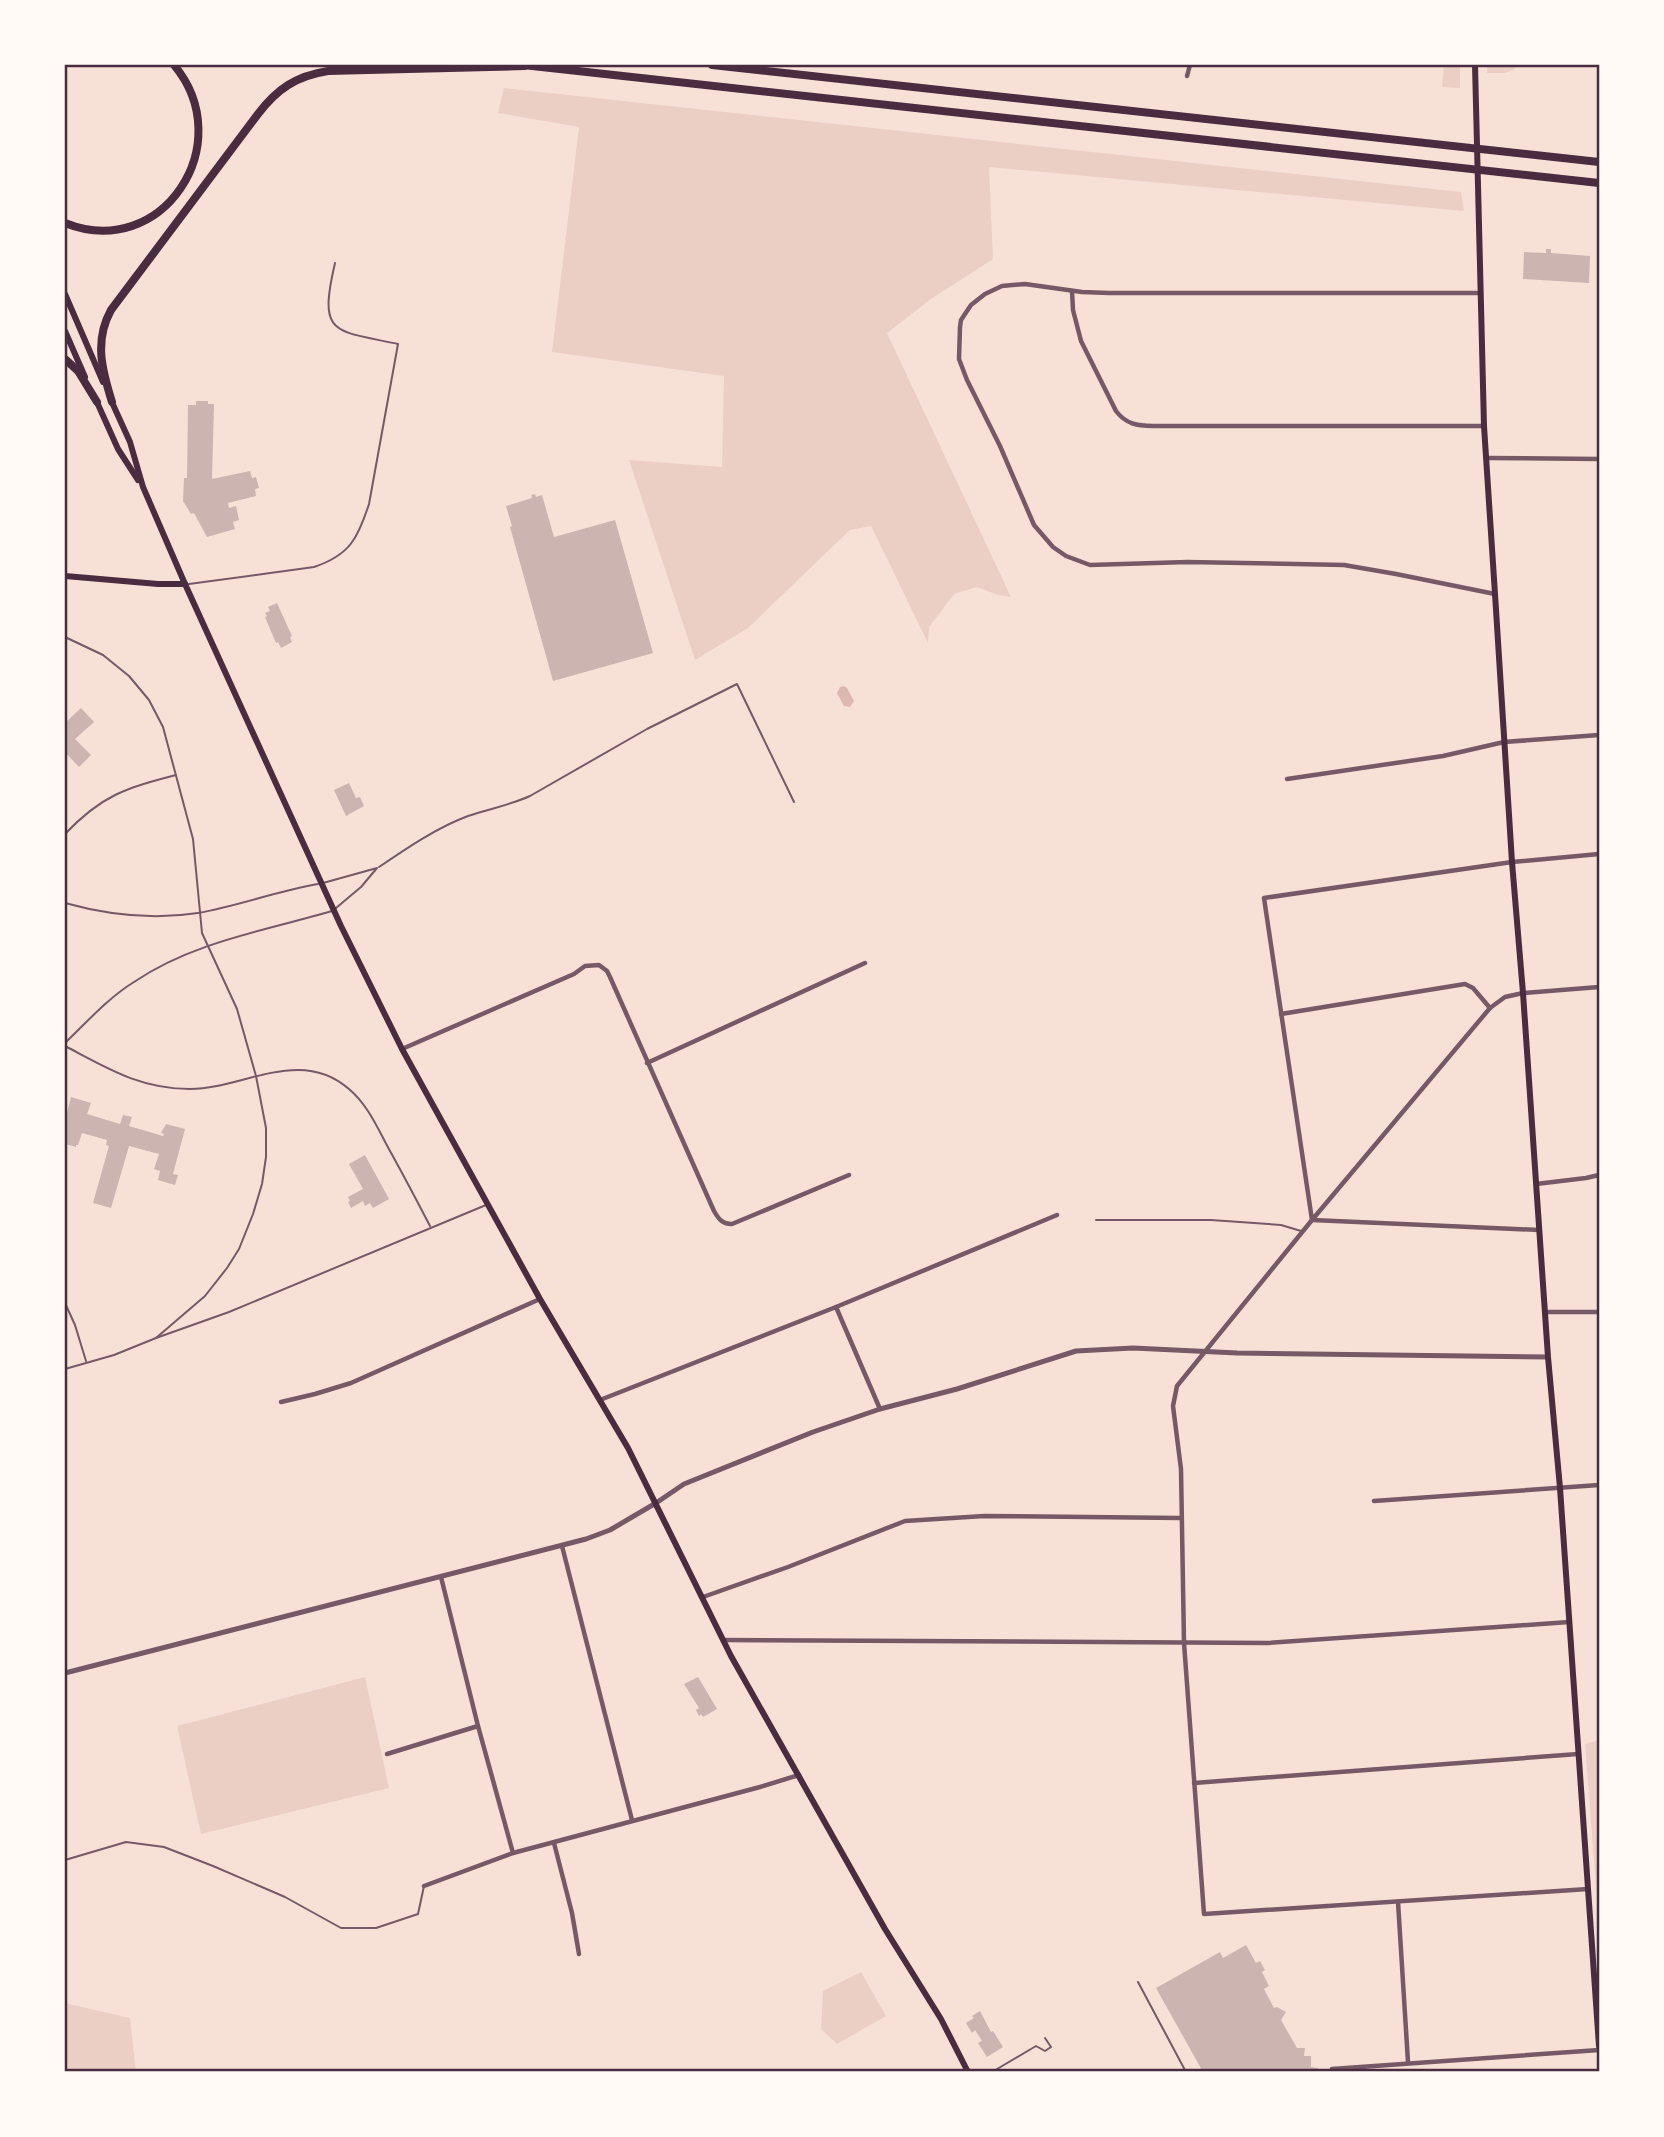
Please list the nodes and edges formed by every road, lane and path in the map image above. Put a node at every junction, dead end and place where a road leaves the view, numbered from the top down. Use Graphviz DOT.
graph roads {
  1 [pos="174,65"];
  2 [pos="523,65"];
  3 [pos="712,65"];
  4 [pos="1190,65"];
  5 [pos="1475,65"];
  6 [pos="535,66"];
  7 [pos="1187,76"];
  8 [pos="1599,162"];
  9 [pos="1599,183"];
  10 [pos="65,223"];
  11 [pos="335,263"];
  12 [pos="1072,291"];
  13 [pos="1480,293"];
  14 [pos="65,294"];
  15 [pos="65,331"];
  16 [pos="65,359"];
  17 [pos="97,402"];
  18 [pos="112,402"];
  19 [pos="1485,426"];
  20 [pos="1486,458"];
  21 [pos="1599,458"];
  22 [pos="143,487"];
  23 [pos="65,576"];
  24 [pos="185,584"];
  25 [pos="1495,594"];
  26 [pos="65,637"];
  27 [pos="1599,735"];
  28 [pos="1504,742"];
  29 [pos="177,775"];
  30 [pos="1287,779"];
  31 [pos="794,802"];
  32 [pos="65,834"];
  33 [pos="1599,854"];
  34 [pos="1512,862"];
  35 [pos="377,868"];
  36 [pos="321,884"];
  37 [pos="65,903"];
  38 [pos="333,910"];
  39 [pos="200,912"];
  40 [pos="207,945"];
  41 [pos="865,963"];
  42 [pos="1599,987"];
  43 [pos="1523,993"];
  44 [pos="1490,1008"];
  45 [pos="1281,1014"];
  46 [pos="65,1044"];
  47 [pos="402,1049"];
  48 [pos="648,1063"];
  49 [pos="256,1076"];
  50 [pos="849,1175"];
  51 [pos="1599,1175"];
  52 [pos="1536,1184"];
  53 [pos="487,1204"];
  54 [pos="1057,1214"];
  55 [pos="1096,1220"];
  56 [pos="1312,1220"];
  57 [pos="430,1226"];
  58 [pos="1540,1230"];
  59 [pos="1303,1232"];
  60 [pos="540,1299"];
  61 [pos="65,1303"];
  62 [pos="836,1307"];
  63 [pos="1546,1312"];
  64 [pos="1599,1312"];
  65 [pos="156,1338"];
  66 [pos="1207,1351"];
  67 [pos="1548,1357"];
  68 [pos="86,1363"];
  69 [pos="65,1369"];
  70 [pos="599,1401"];
  71 [pos="281,1402"];
  72 [pos="880,1409"];
  73 [pos="1599,1485"];
  74 [pos="1560,1488"];
  75 [pos="1374,1501"];
  76 [pos="656,1503"];
  77 [pos="1181,1518"];
  78 [pos="562,1546"];
  79 [pos="441,1577"];
  80 [pos="703,1597"];
  81 [pos="1569,1622"];
  82 [pos="723,1640"];
  83 [pos="1184,1643"];
  84 [pos="65,1672"];
  85 [pos="478,1727"];
  86 [pos="387,1754"];
  87 [pos="1578,1754"];
  88 [pos="799,1775"];
  89 [pos="1194,1783"];
  90 [pos="632,1820"];
  91 [pos="554,1843"];
  92 [pos="513,1853"];
  93 [pos="65,1860"];
  94 [pos="425,1886"];
  95 [pos="1588,1889"];
  96 [pos="1398,1902"];
  97 [pos="579,1954"];
  98 [pos="1138,1982"];
  99 [pos="1045,2038"];
  100 [pos="1599,2048"];
  101 [pos="1408,2062"];
  102 [pos="1332,2068"];
  103 [pos="968,2072"];
  104 [pos="992,2072"];
  105 [pos="1186,2072"];
  1 -- 10 [label="highway"];
  2 -- 6 [label="highway"];
  3 -- 8 [label="highway"];
  4 -- 7 [label="street"];
  5 -- 13 [label="main road"];
  6 -- 9 [label="highway"];
  6 -- 18 [label="highway"];
  11 -- 24 [label="lane"];
  12 -- 13 [label="street"];
  12 -- 19 [label="street"];
  12 -- 25 [label="street"];
  13 -- 19 [label="main road"];
  14 -- 18 [label="main road"];
  15 -- 17 [label="main road"];
  16 -- 17 [label="highway"];
  17 -- 22 [label="main road"];
  18 -- 22 [label="main road"];
  19 -- 20 [label="main road"];
  20 -- 21 [label="street"];
  20 -- 25 [label="main road"];
  22 -- 24 [label="main road"];
  23 -- 24 [label="main road"];
  24 -- 36 [label="main road"];
  25 -- 28 [label="main road"];
  26 -- 29 [label="lane"];
  27 -- 28 [label="street"];
  28 -- 30 [label="street"];
  28 -- 34 [label="main road"];
  29 -- 32 [label="lane"];
  29 -- 39 [label="lane"];
  31 -- 35 [label="lane"];
  33 -- 34 [label="street"];
  34 -- 43 [label="main road"];
  34 -- 45 [label="street"];
  35 -- 36 [label="lane"];
  35 -- 38 [label="lane"];
  36 -- 38 [label="main road"];
  36 -- 39 [label="lane"];
  37 -- 39 [label="lane"];
  38 -- 40 [label="lane"];
  38 -- 47 [label="main road"];
  39 -- 40 [label="lane"];
  40 -- 46 [label="lane"];
  40 -- 49 [label="lane"];
  41 -- 48 [label="street"];
  42 -- 43 [label="street"];
  43 -- 44 [label="street"];
  43 -- 52 [label="main road"];
  44 -- 45 [label="street"];
  44 -- 56 [label="street"];
  45 -- 56 [label="street"];
  46 -- 49 [label="lane"];
  47 -- 48 [label="street"];
  47 -- 53 [label="main road"];
  48 -- 50 [label="street"];
  49 -- 57 [label="lane"];
  49 -- 65 [label="lane"];
  51 -- 52 [label="street"];
  52 -- 58 [label="main road"];
  53 -- 57 [label="lane"];
  53 -- 60 [label="main road"];
  54 -- 62 [label="street"];
  55 -- 59 [label="lane"];
  56 -- 58 [label="street"];
  56 -- 59 [label="street"];
  57 -- 65 [label="lane"];
  58 -- 63 [label="main road"];
  59 -- 66 [label="street"];
  60 -- 70 [label="main road"];
  60 -- 71 [label="street"];
  61 -- 68 [label="lane"];
  62 -- 70 [label="street"];
  62 -- 72 [label="street"];
  63 -- 64 [label="street"];
  63 -- 67 [label="main road"];
  65 -- 68 [label="lane"];
  66 -- 67 [label="street"];
  66 -- 72 [label="street"];
  66 -- 77 [label="street"];
  67 -- 74 [label="main road"];
  68 -- 69 [label="lane"];
  70 -- 76 [label="main road"];
  72 -- 76 [label="street"];
  73 -- 74 [label="street"];
  74 -- 75 [label="street"];
  74 -- 81 [label="main road"];
  76 -- 78 [label="street"];
  76 -- 80 [label="main road"];
  77 -- 80 [label="street"];
  77 -- 83 [label="street"];
  78 -- 79 [label="street"];
  78 -- 90 [label="street"];
  79 -- 84 [label="street"];
  79 -- 85 [label="street"];
  80 -- 82 [label="main road"];
  81 -- 83 [label="street"];
  81 -- 87 [label="main road"];
  82 -- 83 [label="street"];
  82 -- 88 [label="main road"];
  83 -- 89 [label="street"];
  85 -- 86 [label="street"];
  85 -- 92 [label="street"];
  87 -- 89 [label="street"];
  87 -- 95 [label="main road"];
  88 -- 90 [label="street"];
  88 -- 103 [label="main road"];
  89 -- 96 [label="street"];
  90 -- 91 [label="street"];
  91 -- 92 [label="street"];
  91 -- 97 [label="street"];
  92 -- 94 [label="street"];
  93 -- 94 [label="lane"];
  95 -- 96 [label="street"];
  95 -- 100 [label="main road"];
  96 -- 101 [label="street"];
  98 -- 105 [label="lane"];
  99 -- 104 [label="lane"];
  100 -- 101 [label="street"];
  101 -- 102 [label="street"];
}
